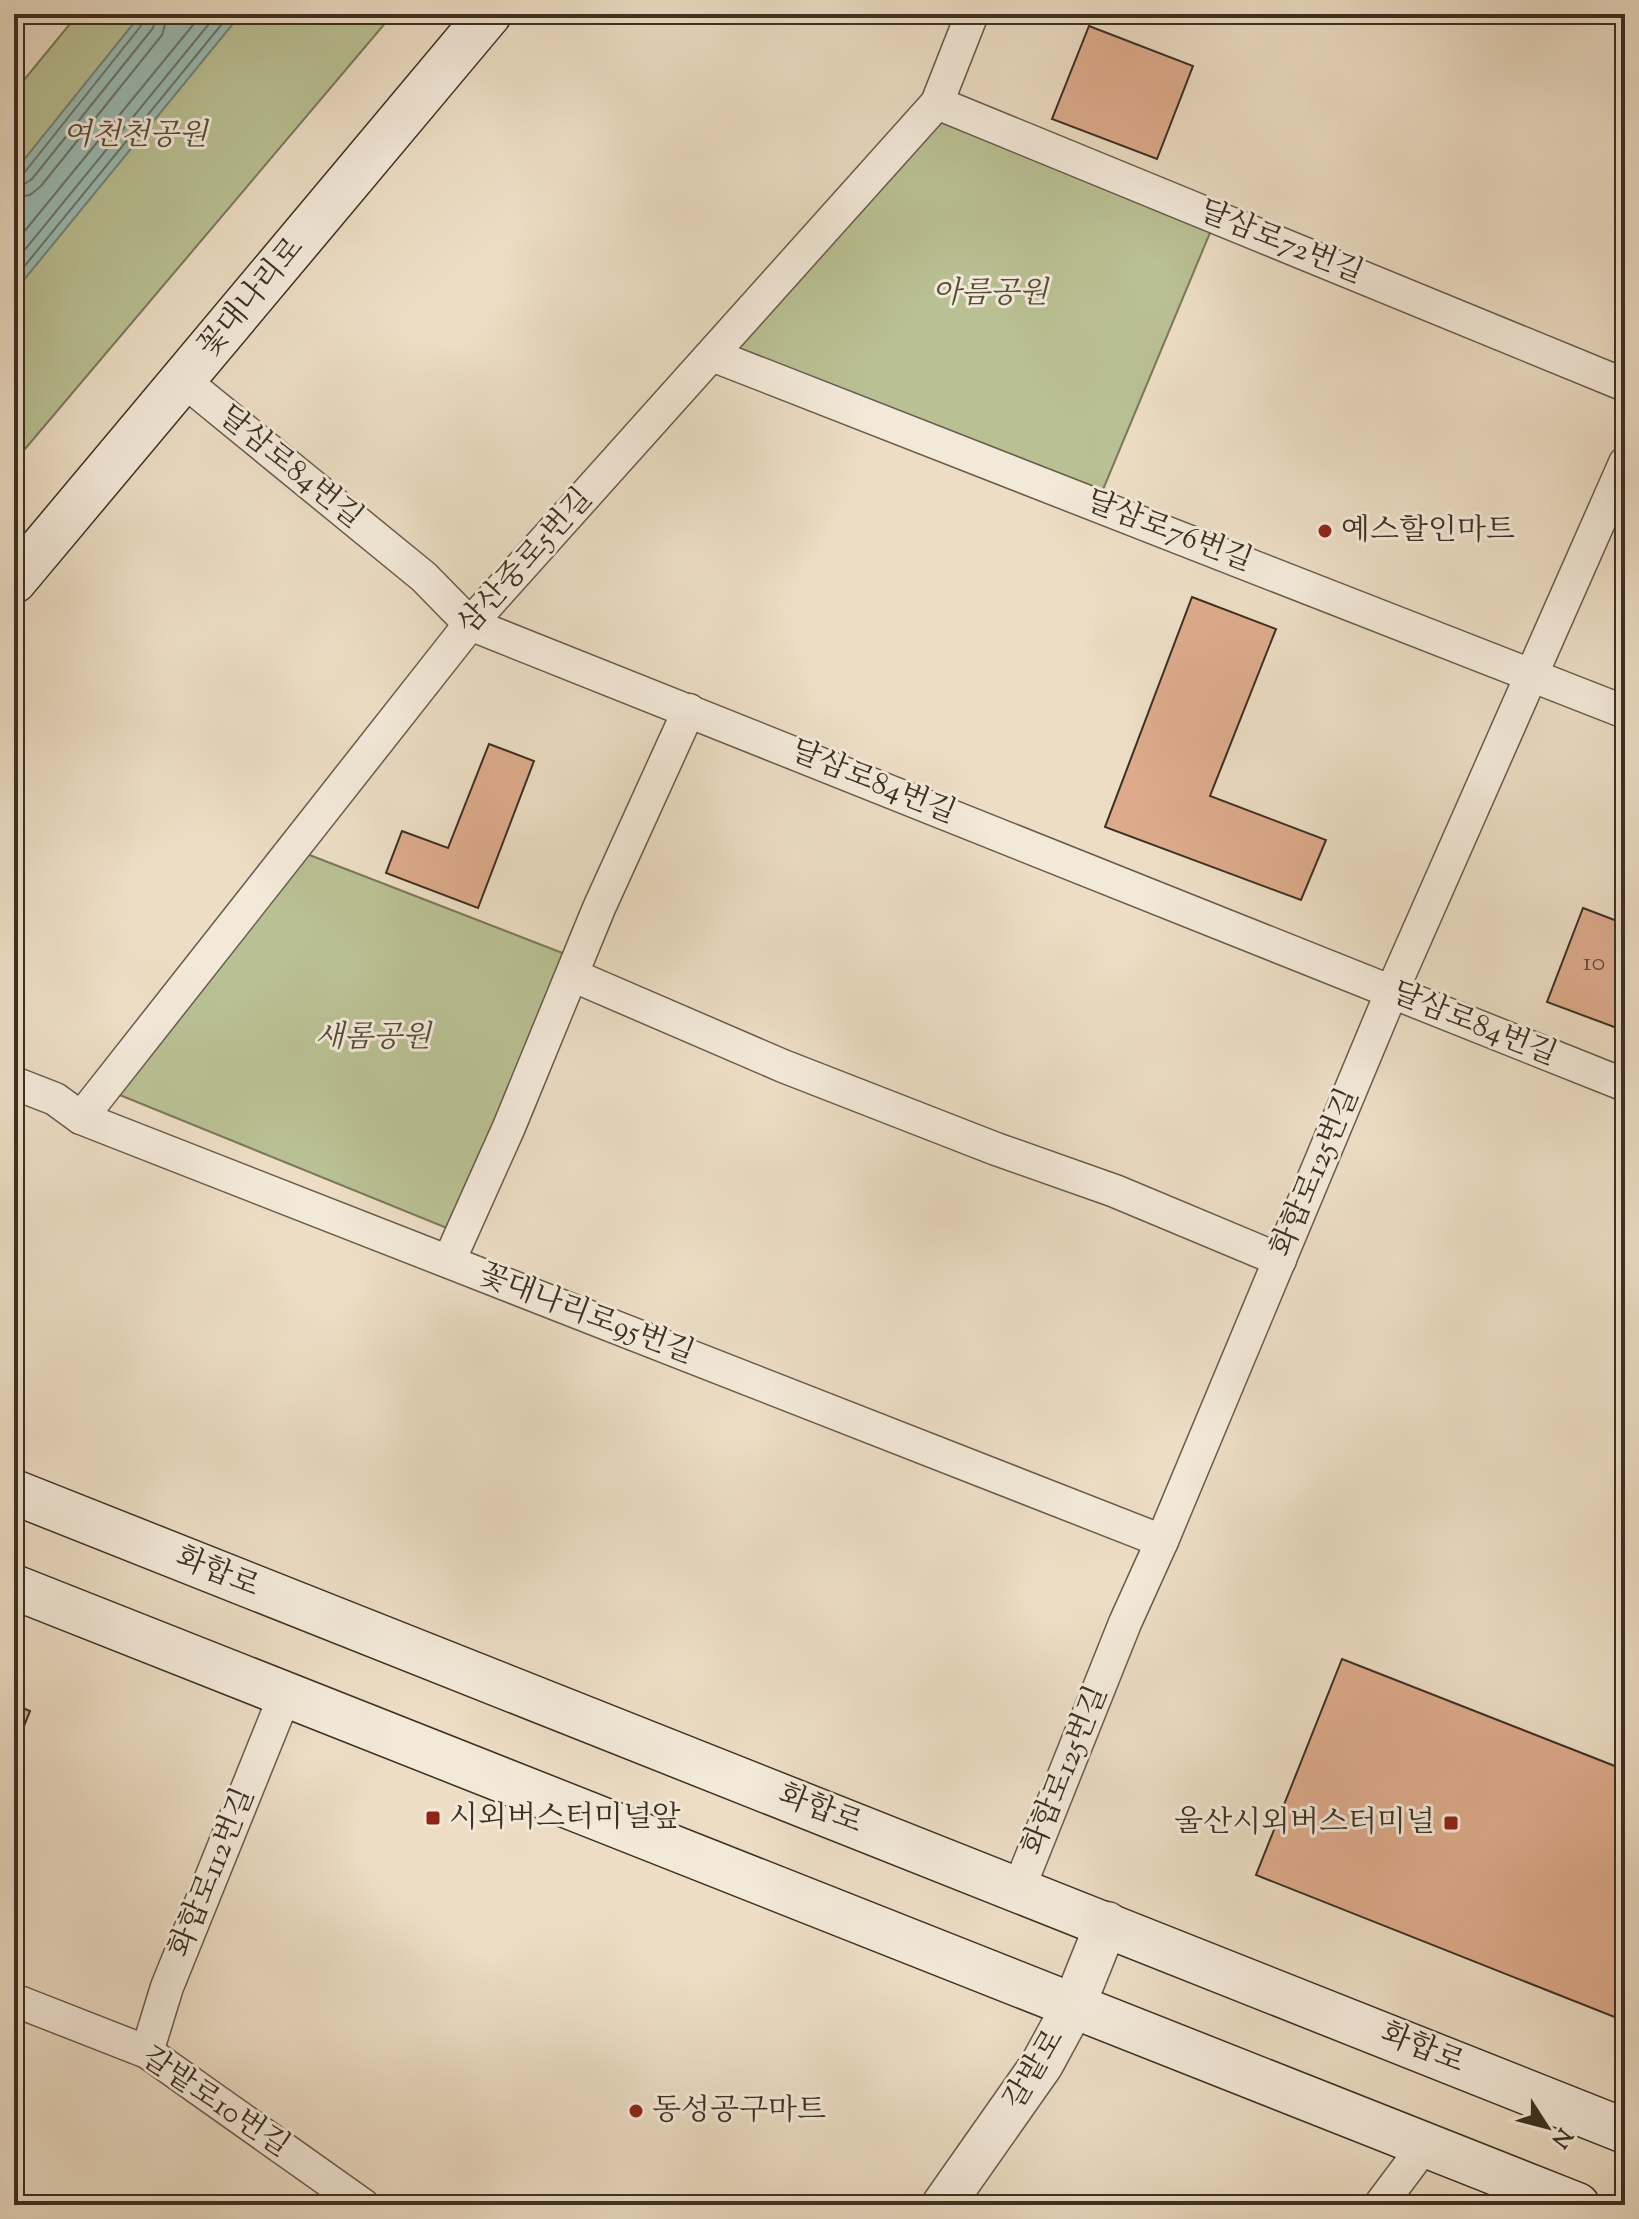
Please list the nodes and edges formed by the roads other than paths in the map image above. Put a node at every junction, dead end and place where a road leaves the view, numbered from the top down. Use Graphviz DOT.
graph roads {
  1 [pos="489,14"];
  2 [pos="972,14"];
  3 [pos="937,103"];
  4 [pos="712,355"];
  5 [pos="183,380"];
  6 [pos="1625,385"];
  7 [pos="1625,463"];
  8 [pos="14,581"];
  9 [pos="470,624"];
  10 [pos="1532,675"];
  11 [pos="689,710"];
  12 [pos="1625,712"];
  13 [pos="572,975"];
  14 [pos="1392,991"];
  15 [pos="14,1083"];
  16 [pos="1625,1085"];
  17 [pos="81,1118"];
  18 [pos="1280,1260"];
  19 [pos="449,1261"];
  20 [pos="14,1492"];
  21 [pos="1162,1541"];
  22 [pos="14,1587"];
  23 [pos="285,1695"];
  24 [pos="1019,1888"];
  25 [pos="1107,1923"];
  26 [pos="14,2000"];
  27 [pos="1074,2005"];
  28 [pos="147,2052"];
  29 [pos="1625,2131"];
  30 [pos="1425,2145"];
  31 [pos="363,2205"];
  32 [pos="943,2205"];
  33 [pos="1380,2205"];
  34 [pos="1577,2205"];
  1 -- 5 [label="main road, 꽃대나리로"];
  2 -- 3 [label="street, 삼산중로5번길"];
  3 -- 4 [label="street, 삼산중로5번길"];
  3 -- 6 [label="street, 달삼로72번길"];
  4 -- 9 [label="street, 삼산중로5번길"];
  4 -- 10 [label="street, 달삼로76번길"];
  5 -- 8 [label="main road, 꽃대나리로"];
  5 -- 9 [label="street, 달삼로84번길"];
  7 -- 10 [label="street, 화합로125번길"];
  9 -- 11 [label="street, 달삼로84번길"];
  9 -- 17 [label="street, 삼산중로5번길"];
  10 -- 12 [label="street, 달삼로76번길"];
  10 -- 14 [label="street, 화합로125번길"];
  11 -- 13 [label="street"];
  11 -- 14 [label="street, 달삼로84번길"];
  13 -- 18 [label="street"];
  13 -- 19 [label="street"];
  14 -- 16 [label="street, 달삼로84번길"];
  14 -- 18 [label="street, 화합로125번길"];
  15 -- 17 [label="street, 꽃대나리로95번길"];
  17 -- 19 [label="street, 꽃대나리로95번길"];
  18 -- 21 [label="street, 화합로125번길"];
  19 -- 21 [label="street, 꽃대나리로95번길"];
  20 -- 24 [label="main road, 화합로"];
  21 -- 24 [label="street, 화합로125번길"];
  22 -- 23 [label="main road"];
  23 -- 27 [label="main road"];
  23 -- 28 [label="street, 화합로112번길"];
  24 -- 25 [label="main road, 화합로"];
  25 -- 27 [label="street, 갈밭로"];
  25 -- 29 [label="main road, 화합로"];
  26 -- 28 [label="street, 갈밭로10번길"];
  27 -- 30 [label="main road"];
  27 -- 32 [label="street, 갈밭로"];
  28 -- 31 [label="street, 갈밭로10번길"];
  30 -- 33 [label="street"];
  30 -- 34 [label="main road"];
}
